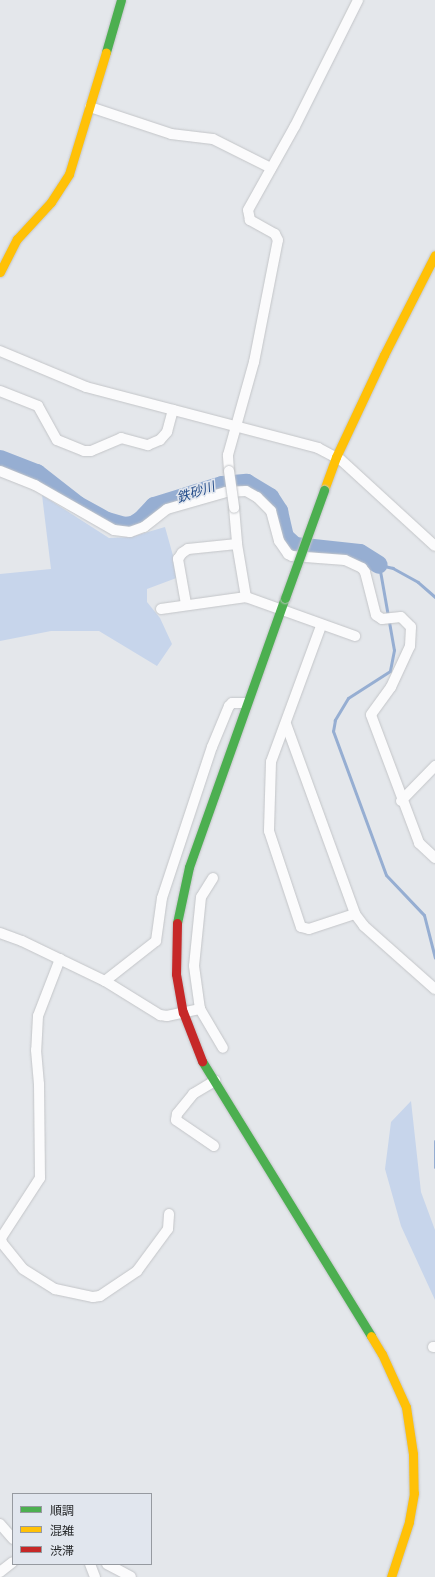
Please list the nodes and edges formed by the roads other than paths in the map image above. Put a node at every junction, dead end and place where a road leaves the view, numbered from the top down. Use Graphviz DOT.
graph roads {
  1 [pos="120,0"];
  2 [pos="358,0"];
  3 [pos="90,107"];
  4 [pos="271,168"];
  5 [pos="435,255"];
  6 [pos="0,272"];
  7 [pos="0,351"];
  8 [pos="0,392"];
  9 [pos="173,410"];
  10 [pos="234,427"];
  11 [pos="336,457"];
  12 [pos="0,471"];
  13 [pos="237,544"];
  14 [pos="435,546"];
  15 [pos="246,597"];
  16 [pos="186,604"];
  17 [pos="161,608"];
  18 [pos="280,611"];
  19 [pos="321,626"];
  20 [pos="355,636"];
  21 [pos="246,703"];
  22 [pos="286,724"];
  23 [pos="435,766"];
  24 [pos="401,801"];
  25 [pos="433,854"];
  26 [pos="213,878"];
  27 [pos="355,914"];
  28 [pos="0,934"];
  29 [pos="60,959"];
  30 [pos="105,981"];
  31 [pos="435,988"];
  32 [pos="200,1009"];
  33 [pos="183,1012"];
  34 [pos="223,1048"];
  35 [pos="215,1081"];
  36 [pos="214,1146"];
  37 [pos="169,1214"];
  38 [pos="0,1524"];
  39 [pos="12,1538"];
  40 [pos="12,1563"];
  41 [pos="90,1565"];
  42 [pos="109,1565"];
  43 [pos="0,1572"];
  44 [pos="95,1577"];
  45 [pos="131,1577"];
  46 [pos="391,1577"];
  1 -- 3 [label="street"];
  2 -- 4 [label="street"];
  3 -- 4 [label="street"];
  3 -- 6 [label="street"];
  4 -- 10 [label="street"];
  5 -- 11 [label="street"];
  7 -- 9 [label="street"];
  8 -- 9 [label="street"];
  9 -- 10 [label="street"];
  10 -- 11 [label="street"];
  10 -- 13 [label="street, bridge"];
  11 -- 14 [label="street"];
  11 -- 18 [label="street, bridge"];
  12 -- 24 [label="street"];
  13 -- 15 [label="street"];
  13 -- 16 [label="street"];
  15 -- 16 [label="street"];
  15 -- 18 [label="street"];
  16 -- 17 [label="street"];
  18 -- 19 [label="street"];
  18 -- 21 [label="street"];
  19 -- 20 [label="street"];
  19 -- 22 [label="street"];
  21 -- 30 [label="street"];
  21 -- 33 [label="street"];
  22 -- 27 [label="street"];
  22 -- 27 [label="street"];
  23 -- 24 [label="street"];
  24 -- 25 [label="street"];
  26 -- 32 [label="street"];
  27 -- 31 [label="street"];
  28 -- 29 [label="street"];
  29 -- 30 [label="street"];
  29 -- 37 [label="street"];
  30 -- 33 [label="street"];
  32 -- 33 [label="street"];
  32 -- 34 [label="street"];
  33 -- 35 [label="street"];
  35 -- 36 [label="street"];
  35 -- 46 [label="street"];
  38 -- 39 [label="street"];
  40 -- 43 [label="street"];
  41 -- 44 [label="street"];
  42 -- 45 [label="street"];
}
